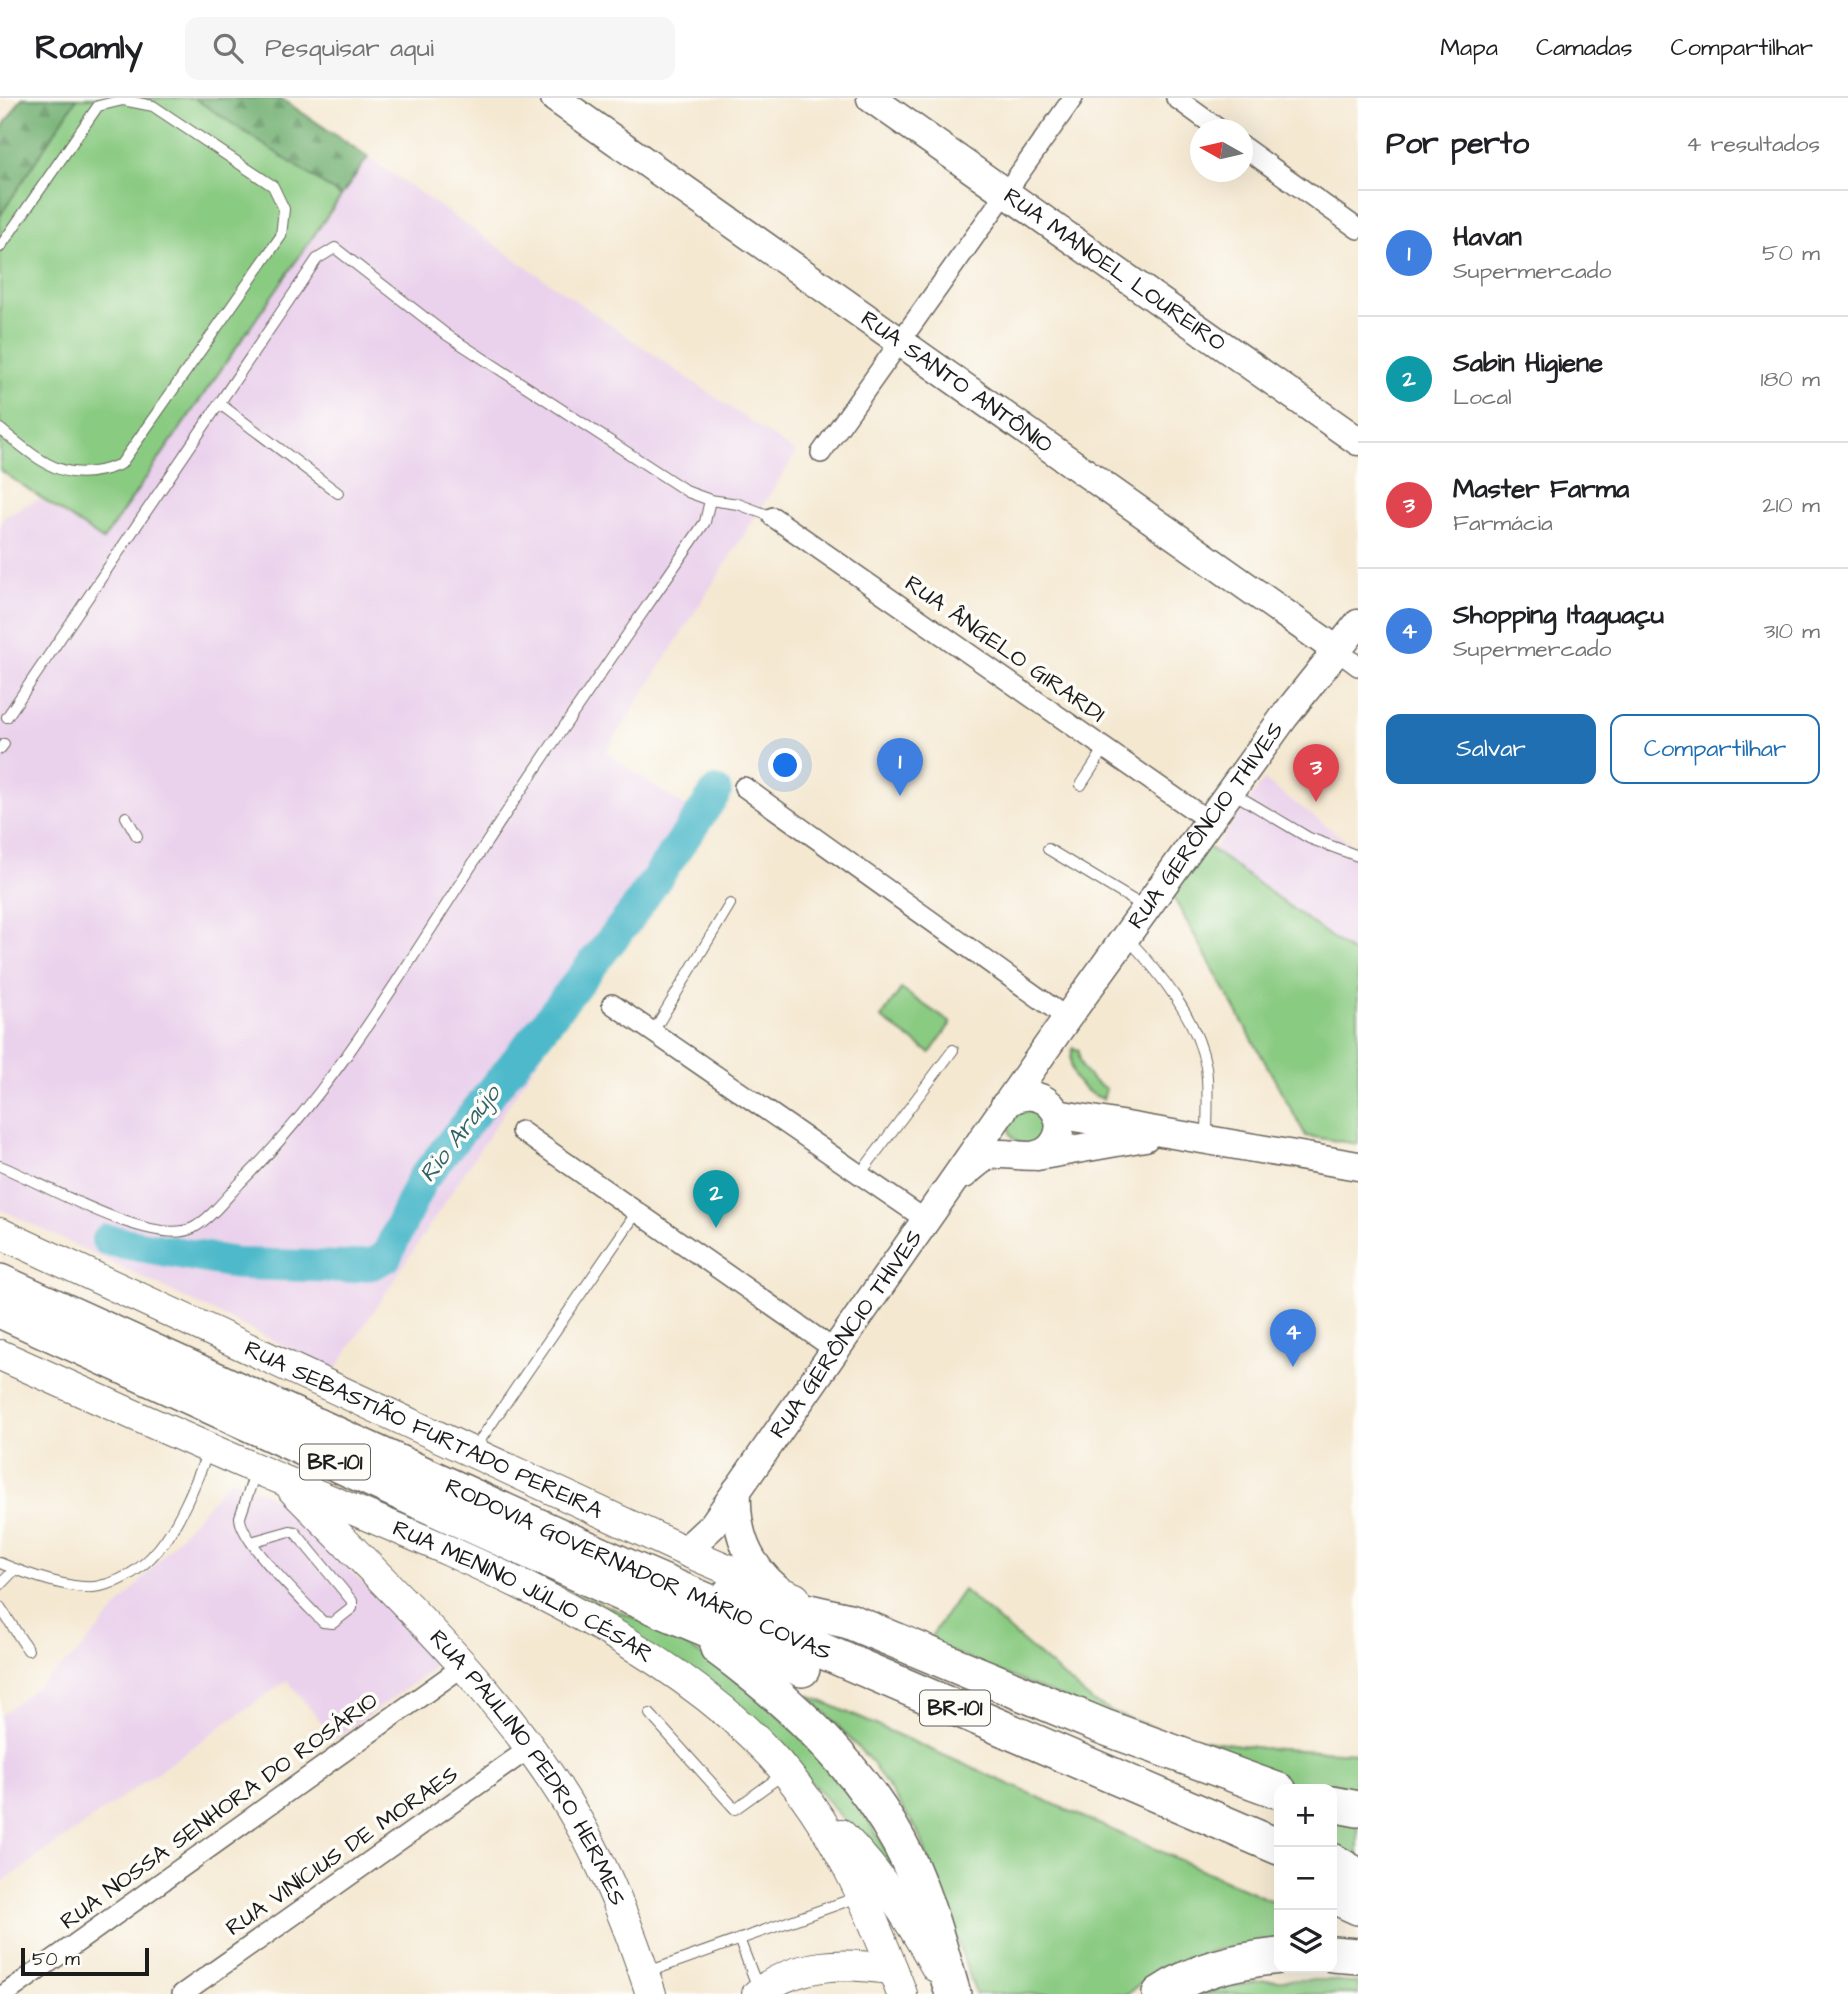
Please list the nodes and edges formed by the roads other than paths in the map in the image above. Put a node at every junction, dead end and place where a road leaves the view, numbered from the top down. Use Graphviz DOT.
graph roads {
  1 [pos="555,98"];
  2 [pos="871,98"];
  3 [pos="1073,98"];
  4 [pos="1176,98"];
  5 [pos="1205,119"];
  6 [pos="1253,154"];
  7 [pos="1006,193"];
  8 [pos="1358,229"];
  9 [pos="0,247"];
  10 [pos="900,342"];
  11 [pos="220,404"];
  12 [pos="0,429"];
  13 [pos="1358,441"];
  14 [pos="821,453"];
  15 [pos="338,493"];
  16 [pos="710,500"];
  17 [pos="773,517"];
  18 [pos="1358,624"];
  19 [pos="1335,649"];
  20 [pos="1358,666"];
  21 [pos="7,717"];
  22 [pos="1105,748"];
  23 [pos="1081,785"];
  24 [pos="744,787"];
  25 [pos="1230,791"];
  26 [pos="126,817"];
  27 [pos="1209,821"];
  28 [pos="138,836"];
  29 [pos="1048,849"];
  30 [pos="1358,856"];
  31 [pos="730,904"];
  32 [pos="1147,908"];
  33 [pos="1126,936"];
  34 [pos="612,1004"];
  35 [pos="1063,1024"];
  36 [pos="653,1032"];
  37 [pos="953,1050"];
  38 [pos="1050,1107"];
  39 [pos="1002,1110"];
  40 [pos="520,1130"];
  41 [pos="1162,1134"];
  42 [pos="1207,1142"];
  43 [pos="1028,1156"];
  44 [pos="0,1166"];
  45 [pos="1358,1166"];
  46 [pos="860,1174"];
  47 [pos="956,1179"];
  48 [pos="637,1212"];
  49 [pos="926,1220"];
  50 [pos="0,1233"];
  51 [pos="0,1282"];
  52 [pos="0,1310"];
  53 [pos="835,1350"];
  54 [pos="0,1355"];
  55 [pos="209,1449"];
  56 [pos="472,1452"];
  57 [pos="270,1475"];
  58 [pos="737,1490"];
  59 [pos="379,1521"];
  60 [pos="713,1525"];
  61 [pos="251,1542"];
  62 [pos="685,1551"];
  63 [pos="0,1563"];
  64 [pos="367,1566"];
  65 [pos="15,1569"];
  66 [pos="632,1569"];
  67 [pos="734,1572"];
  68 [pos="0,1586"];
  69 [pos="781,1592"];
  70 [pos="0,1606"];
  71 [pos="670,1613"];
  72 [pos="849,1622"];
  73 [pos="28,1650"];
  74 [pos="462,1667"];
  75 [pos="650,1714"];
  76 [pos="1104,1727"];
  77 [pos="530,1748"];
  78 [pos="785,1772"];
  79 [pos="1274,1789"];
  80 [pos="807,1799"];
  81 [pos="1337,1805"];
  82 [pos="1358,1809"];
  83 [pos="1274,1827"];
  84 [pos="1274,1845"];
  85 [pos="1337,1864"];
  86 [pos="1274,1869"];
  87 [pos="1337,1871"];
  88 [pos="1358,1878"];
  89 [pos="861,1896"];
  90 [pos="1337,1897"];
  91 [pos="1358,1907"];
  92 [pos="739,1940"];
  93 [pos="1337,1954"];
  94 [pos="1358,1956"];
  95 [pos="1274,1957"];
  96 [pos="897,1982"];
  97 [pos="648,1984"];
  98 [pos="758,1993"];
  99 [pos="5,1994"];
  100 [pos="182,1994"];
  101 [pos="952,1994"];
  102 [pos="1160,1994"];
  1 -- 10 [label="main road, RUA SANTO ANTÔNIO"];
  2 -- 7 [label="main road, RUA MANOEL LOUREIRO"];
  3 -- 7 [label="street"];
  4 -- 5 [label="street"];
  6 -- 8 [label="street"];
  7 -- 10 [label="street"];
  7 -- 13 [label="main road, RUA MANOEL LOUREIRO"];
  9 -- 12 [label="lane"];
  10 -- 14 [label="street"];
  10 -- 19 [label="main road, RUA SANTO ANTÔNIO"];
  11 -- 15 [label="lane"];
  11 -- 16 [label="lane"];
  11 -- 21 [label="lane"];
  16 -- 17 [label="lane"];
  16 -- 44 [label="lane"];
  17 -- 22 [label="street, RUA ÂNGELO GIRARDI"];
  18 -- 19 [label="main road, RUA GERÔNCIO THIVES"];
  19 -- 20 [label="street, RUA SANTO ANTÔNIO"];
  19 -- 25 [label="main road, RUA GERÔNCIO THIVES"];
  22 -- 23 [label="lane"];
  22 -- 27 [label="street, RUA ÂNGELO GIRARDI"];
  24 -- 35 [label="street"];
  25 -- 27 [label="main road, RUA GERÔNCIO THIVES"];
  25 -- 30 [label="lane"];
  26 -- 28 [label="lane"];
  27 -- 32 [label="main road, RUA GERÔNCIO THIVES"];
  29 -- 32 [label="lane"];
  31 -- 36 [label="lane"];
  32 -- 33 [label="main road, RUA GERÔNCIO THIVES"];
  33 -- 35 [label="main road, RUA GERÔNCIO THIVES"];
  33 -- 42 [label="lane"];
  34 -- 36 [label="street"];
  35 -- 38 [label="main road"];
  35 -- 39 [label="main road, RUA GERÔNCIO THIVES"];
  36 -- 46 [label="street"];
  37 -- 46 [label="lane"];
  38 -- 39 [label="main road"];
  38 -- 41 [label="main road"];
  38 -- 43 [label="main road"];
  39 -- 43 [label="main road"];
  39 -- 47 [label="main road, RUA GERÔNCIO THIVES"];
  40 -- 48 [label="street"];
  41 -- 42 [label="main road"];
  41 -- 43 [label="main road"];
  42 -- 45 [label="main road"];
  43 -- 47 [label="main road"];
  46 -- 49 [label="street"];
  47 -- 49 [label="main road, RUA GERÔNCIO THIVES"];
  48 -- 53 [label="street"];
  48 -- 56 [label="lane"];
  49 -- 53 [label="main road, RUA GERÔNCIO THIVES"];
  50 -- 56 [label="main road, RUA SEBASTIÃO FURTADO PEREIRA"];
  51 -- 66 [label="highway, RODOVIA GOVERNADOR MÁRIO COVAS / BR-101"];
  52 -- 71 [label="highway, RODOVIA GOVERNADOR MÁRIO COVAS / BR-101"];
  53 -- 58 [label="main road, RUA GERÔNCIO THIVES"];
  54 -- 55 [label="main road, RUA MENINO JÚLIO CÉSAR"];
  55 -- 57 [label="main road, RUA MENINO JÚLIO CÉSAR"];
  55 -- 65 [label="lane"];
  56 -- 62 [label="main road, RUA SEBASTIÃO FURTADO PEREIRA"];
  57 -- 59 [label="main road, RUA MENINO JÚLIO CÉSAR"];
  57 -- 61 [label="lane"];
  57 -- 64 [label="main road, RUA PAULINO PEDRO HERMES"];
  58 -- 60 [label="main road, RUA GERÔNCIO THIVES"];
  58 -- 69 [label="main road"];
  59 -- 64 [label="main road"];
  59 -- 78 [label="main road, RUA MENINO JÚLIO CÉSAR"];
  60 -- 62 [label="main road, RUA GERÔNCIO THIVES"];
  60 -- 67 [label="main road"];
  61 -- 61 [label="lane"];
  62 -- 67 [label="main road, RUA SEBASTIÃO FURTADO PEREIRA"];
  63 -- 65 [label="lane"];
  64 -- 74 [label="main road, RUA PAULINO PEDRO HERMES"];
  65 -- 68 [label="lane"];
  66 -- 72 [label="highway"];
  66 -- 84 [label="highway, RODOVIA GOVERNADOR MÁRIO COVAS / BR-101"];
  67 -- 69 [label="main road, RUA SEBASTIÃO FURTADO PEREIRA"];
  69 -- 72 [label="main road, RUA SEBASTIÃO FURTADO PEREIRA"];
  70 -- 73 [label="lane"];
  71 -- 86 [label="highway, RODOVIA GOVERNADOR MÁRIO COVAS / BR-101"];
  71 -- 101 [label="highway"];
  72 -- 76 [label="highway"];
  74 -- 77 [label="main road, RUA PAULINO PEDRO HERMES"];
  74 -- 99 [label="street, RUA NOSSA SENHORA DO ROSÁRIO"];
  75 -- 78 [label="lane"];
  76 -- 79 [label="highway"];
  76 -- 83 [label="highway"];
  77 -- 97 [label="main road, RUA PAULINO PEDRO HERMES"];
  77 -- 100 [label="street, RUA VINÍCIUS DE MORAES"];
  78 -- 80 [label="main road, RUA MENINO JÚLIO CÉSAR"];
  80 -- 89 [label="main road, RUA MENINO JÚLIO CÉSAR"];
  80 -- 101 [label="main road"];
  81 -- 82 [label="highway"];
  85 -- 88 [label="highway"];
  87 -- 88 [label="highway"];
  89 -- 92 [label="lane"];
  89 -- 96 [label="main road, RUA MENINO JÚLIO CÉSAR"];
  90 -- 91 [label="highway"];
  92 -- 97 [label="lane"];
  92 -- 98 [label="lane"];
  93 -- 94 [label="highway"];
  95 -- 102 [label="highway"];
  96 -- 98 [label="main road"];
}
